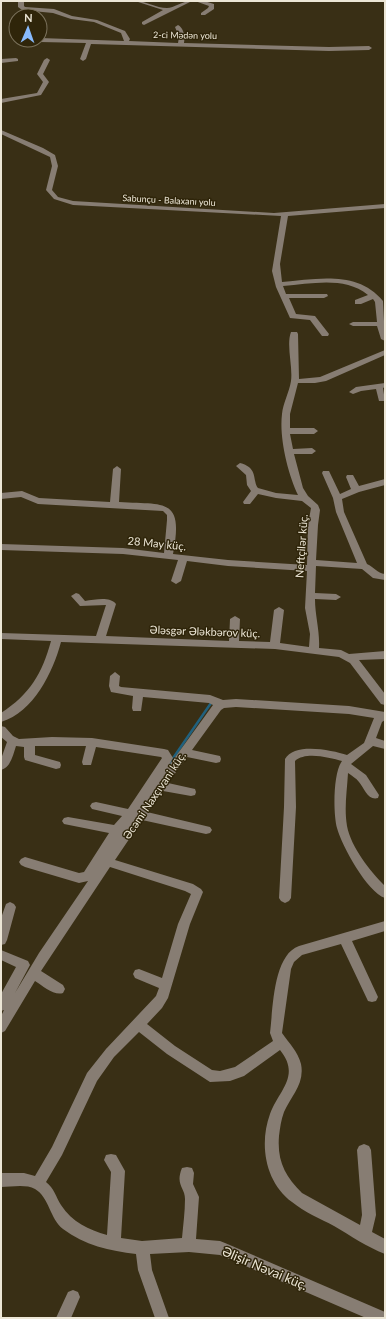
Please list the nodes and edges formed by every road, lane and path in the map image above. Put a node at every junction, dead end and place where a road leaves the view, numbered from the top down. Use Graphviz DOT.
graph roads {
  1 [pos="21,1"];
  2 [pos="138,1"];
  3 [pos="189,1"];
  4 [pos="198,1"];
  5 [pos="207,3"];
  6 [pos="199,8"];
  7 [pos="168,10"];
  8 [pos="203,14"];
  9 [pos="144,24"];
  10 [pos="178,27"];
  11 [pos="48,40"];
  12 [pos="89,42"];
  13 [pos="126,42"];
  14 [pos="181,44"];
  15 [pos="369,48"];
  16 [pos="83,59"];
  17 [pos="16,60"];
  18 [pos="47,60"];
  19 [pos="1,61"];
  20 [pos="1,101"];
  21 [pos="1,132"];
  22 [pos="385,206"];
  23 [pos="285,215"];
  24 [pos="280,284"];
  25 [pos="284,296"];
  26 [pos="324,296"];
  27 [pos="374,296"];
  28 [pos="358,302"];
  29 [pos="353,324"];
  30 [pos="380,324"];
  31 [pos="294,334"];
  32 [pos="325,334"];
  33 [pos="385,339"];
  34 [pos="385,352"];
  35 [pos="295,380"];
  36 [pos="382,385"];
  37 [pos="353,392"];
  38 [pos="382,399"];
  39 [pos="286,431"];
  40 [pos="314,431"];
  41 [pos="312,451"];
  42 [pos="289,452"];
  43 [pos="240,466"];
  44 [pos="117,469"];
  45 [pos="326,473"];
  46 [pos="350,477"];
  47 [pos="385,482"];
  48 [pos="256,490"];
  49 [pos="356,490"];
  50 [pos="1,496"];
  51 [pos="304,498"];
  52 [pos="337,498"];
  53 [pos="247,502"];
  54 [pos="114,503"];
  55 [pos="1,547"];
  56 [pos="168,555"];
  57 [pos="184,557"];
  58 [pos="311,566"];
  59 [pos="363,566"];
  60 [pos="385,577"];
  61 [pos="176,581"];
  62 [pos="76,596"];
  63 [pos="310,596"];
  64 [pos="336,597"];
  65 [pos="279,610"];
  66 [pos="235,619"];
  67 [pos="1,636"];
  68 [pos="57,638"];
  69 [pos="100,639"];
  70 [pos="234,644"];
  71 [pos="275,646"];
  72 [pos="314,651"];
  73 [pos="385,655"];
  74 [pos="350,657"];
  75 [pos="115,676"];
  76 [pos="138,694"];
  77 [pos="385,701"];
  78 [pos="222,704"];
  79 [pos="137,708"];
  80 [pos="383,716"];
  81 [pos="1,718"];
  82 [pos="1,730"];
  83 [pos="371,740"];
  84 [pos="12,742"];
  85 [pos="92,742"];
  86 [pos="30,743"];
  87 [pos="385,745"];
  88 [pos="183,752"];
  89 [pos="216,759"];
  90 [pos="87,762"];
  91 [pos="347,762"];
  92 [pos="56,765"];
  93 [pos="1,766"];
  94 [pos="160,786"];
  95 [pos="191,792"];
  96 [pos="374,795"];
  97 [pos="96,806"];
  98 [pos="135,814"];
  99 [pos="68,821"];
  100 [pos="123,830"];
  101 [pos="206,830"];
  102 [pos="25,862"];
  103 [pos="108,862"];
  104 [pos="385,893"];
  105 [pos="285,898"];
  106 [pos="10,907"];
  107 [pos="385,926"];
  108 [pos="345,939"];
  109 [pos="1,940"];
  110 [pos="1,955"];
  111 [pos="33,973"];
  112 [pos="139,974"];
  113 [pos="166,986"];
  114 [pos="59,989"];
  115 [pos="372,997"];
  116 [pos="1,1006"];
  117 [pos="138,1024"];
  118 [pos="1,1027"];
  119 [pos="281,1042"];
  120 [pos="364,1150"];
  121 [pos="111,1160"];
  122 [pos="187,1173"];
  123 [pos="1,1180"];
  124 [pos="38,1183"];
  125 [pos="364,1236"];
  126 [pos="113,1244"];
  127 [pos="190,1245"];
  128 [pos="385,1247"];
  129 [pos="142,1248"];
  130 [pos="73,1297"];
  131 [pos="63,1318"];
  132 [pos="162,1318"];
  133 [pos="383,1318"];
  1 -- 13 [label="street"];
  2 -- 7 [label="street"];
  3 -- 7 [label="street"];
  4 -- 5 [label="street"];
  5 -- 6 [label="street"];
  5 -- 8 [label="street"];
  7 -- 9 [label="street"];
  10 -- 14 [label="street"];
  11 -- 12 [label="street, 2-ci Mədən yolu"];
  12 -- 13 [label="street, 2-ci Mədən yolu"];
  12 -- 16 [label="street"];
  13 -- 14 [label="street, 2-ci Mədən yolu"];
  14 -- 15 [label="street, 2-ci Mədən yolu"];
  17 -- 19 [label="street"];
  18 -- 20 [label="street"];
  21 -- 23 [label="street, Sabunçu - Balaxanı yolu"];
  22 -- 23 [label="street, Sabunçu - Balaxanı yolu"];
  23 -- 24 [label="street"];
  24 -- 25 [label="street"];
  24 -- 27 [label="street"];
  25 -- 26 [label="street"];
  25 -- 32 [label="street"];
  27 -- 28 [label="street"];
  27 -- 30 [label="street"];
  29 -- 30 [label="street"];
  30 -- 33 [label="street"];
  31 -- 35 [label="street, Neftçilər küç."];
  34 -- 35 [label="street"];
  35 -- 39 [label="street, Neftçilər küç."];
  36 -- 37 [label="street"];
  36 -- 38 [label="street"];
  39 -- 40 [label="street"];
  39 -- 42 [label="street, Neftçilər küç."];
  41 -- 42 [label="street"];
  42 -- 51 [label="street, Neftçilər küç."];
  43 -- 48 [label="street"];
  44 -- 54 [label="street"];
  45 -- 52 [label="street"];
  46 -- 49 [label="street"];
  47 -- 49 [label="street"];
  48 -- 51 [label="street"];
  48 -- 53 [label="street"];
  49 -- 52 [label="street"];
  50 -- 54 [label="street"];
  51 -- 58 [label="street, Neftçilər küç."];
  52 -- 59 [label="street"];
  54 -- 56 [label="street"];
  55 -- 56 [label="street, 28 May küç."];
  56 -- 57 [label="street, 28 May küç."];
  57 -- 58 [label="street, 28 May küç."];
  57 -- 61 [label="street"];
  58 -- 59 [label="street, 28 May küç."];
  58 -- 63 [label="street, Neftçilər küç."];
  59 -- 60 [label="street, 28 May küç."];
  62 -- 69 [label="street"];
  63 -- 64 [label="street"];
  63 -- 72 [label="street, Neftçilər küç."];
  65 -- 71 [label="street"];
  66 -- 70 [label="street"];
  67 -- 68 [label="street, Ələsgər Ələkbərov küç."];
  68 -- 69 [label="street, Ələsgər Ələkbərov küç."];
  68 -- 81 [label="street"];
  69 -- 70 [label="street, Ələsgər Ələkbərov küç."];
  70 -- 71 [label="street, Ələsgər Ələkbərov küç."];
  71 -- 72 [label="street, Ələsgər Ələkbərov küç."];
  72 -- 74 [label="street, Ələsgər Ələkbərov küç."];
  73 -- 74 [label="street, Ələsgər Ələkbərov küç."];
  74 -- 77 [label="street"];
  75 -- 76 [label="street"];
  76 -- 78 [label="street"];
  76 -- 79 [label="street"];
  78 -- 80 [label="street"];
  78 -- 88 [label="street, Əcəmi Naxçıvani küç."];
  80 -- 83 [label="street"];
  82 -- 84 [label="street"];
  83 -- 87 [label="street"];
  83 -- 91 [label="street"];
  84 -- 86 [label="street"];
  84 -- 93 [label="street"];
  85 -- 86 [label="street"];
  85 -- 90 [label="street"];
  85 -- 98 [label="street"];
  86 -- 92 [label="street"];
  88 -- 89 [label="street"];
  88 -- 94 [label="street, Əcəmi Naxçıvani küç."];
  91 -- 96 [label="street"];
  91 -- 104 [label="street"];
  91 -- 105 [label="street"];
  94 -- 95 [label="street"];
  94 -- 98 [label="street, Əcəmi Naxçıvani küç."];
  97 -- 98 [label="street"];
  98 -- 100 [label="street, Əcəmi Naxçıvani küç."];
  98 -- 101 [label="street"];
  99 -- 100 [label="street"];
  100 -- 102 [label="street"];
  100 -- 103 [label="street, Əcəmi Naxçıvani küç."];
  103 -- 111 [label="street, Əcəmi Naxçıvani küç."];
  103 -- 113 [label="street"];
  106 -- 109 [label="street"];
  107 -- 108 [label="street"];
  108 -- 115 [label="street"];
  108 -- 119 [label="street"];
  110 -- 116 [label="street"];
  111 -- 114 [label="street"];
  111 -- 118 [label="street, Əcəmi Naxçıvani küç."];
  112 -- 113 [label="street"];
  113 -- 117 [label="street"];
  117 -- 119 [label="street"];
  117 -- 124 [label="street"];
  119 -- 125 [label="street"];
  120 -- 125 [label="street"];
  121 -- 126 [label="street"];
  122 -- 127 [label="street"];
  123 -- 124 [label="street"];
  124 -- 126 [label="street, Əlişir Nəvai küç."];
  125 -- 128 [label="street"];
  126 -- 129 [label="street, Əlişir Nəvai küç."];
  127 -- 129 [label="street, Əlişir Nəvai küç."];
  127 -- 133 [label="street, Əlişir Nəvai küç."];
  129 -- 132 [label="street"];
  130 -- 131 [label="street"];
}
